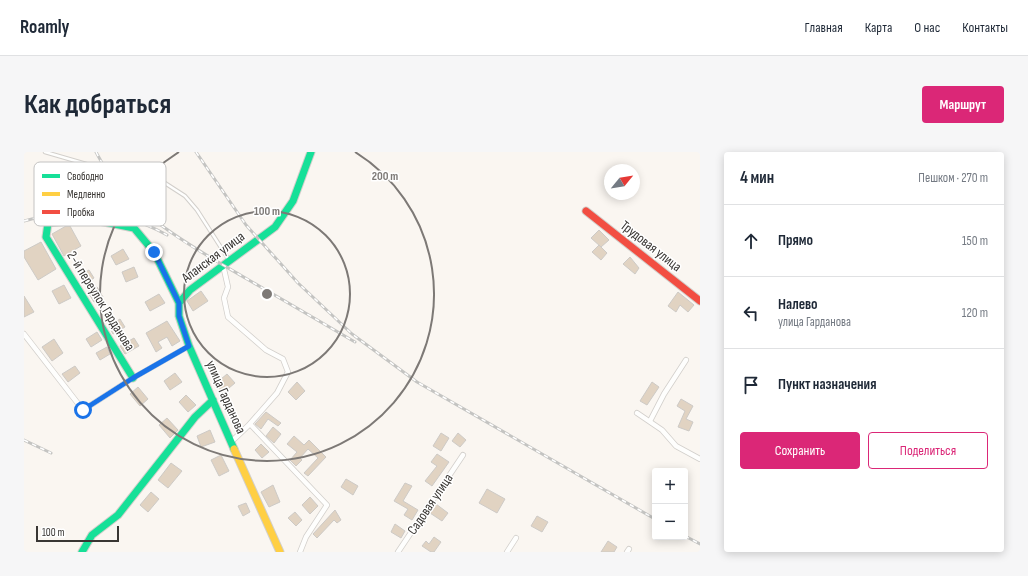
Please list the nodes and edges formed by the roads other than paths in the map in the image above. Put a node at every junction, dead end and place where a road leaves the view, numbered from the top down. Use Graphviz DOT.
graph roads {
  1 [pos="45,152"];
  2 [pos="311,152"];
  3 [pos="79,162"];
  4 [pos="166,184"];
  5 [pos="586,211"];
  6 [pos="48,226"];
  7 [pos="124,226"];
  8 [pos="46,237"];
  9 [pos="226,263"];
  10 [pos="700,301"];
  11 [pos="179,303"];
  12 [pos="24,334"];
  13 [pos="189,346"];
  14 [pos="686,360"];
  15 [pos="133,378"];
  16 [pos="213,400"];
  17 [pos="636,413"];
  18 [pos="650,421"];
  19 [pos="248,426"];
  20 [pos="231,442"];
  21 [pos="463,456"];
  22 [pos="700,459"];
  23 [pos="516,538"];
  24 [pos="82,552"];
  25 [pos="280,552"];
  26 [pos="300,552"];
  27 [pos="398,552"];
  28 [pos="508,552"];
  1 -- 3 [label="lane"];
  2 -- 9 [label="street, Аланская улица"];
  4 -- 9 [label="lane"];
  5 -- 10 [label="street, Трудовая улица"];
  6 -- 8 [label="street, улица Гарданова"];
  7 -- 11 [label="street, улица Гарданова"];
  8 -- 15 [label="street, 2-й переулок Гарданова"];
  9 -- 11 [label="street, Аланская улица"];
  9 -- 19 [label="street"];
  11 -- 13 [label="street, улица Гарданова"];
  12 -- 15 [label="street"];
  13 -- 15 [label="street"];
  13 -- 16 [label="street, улица Гарданова"];
  14 -- 18 [label="street"];
  16 -- 20 [label="street, улица Гарданова"];
  16 -- 24 [label="street"];
  17 -- 18 [label="street"];
  18 -- 22 [label="street"];
  19 -- 20 [label="street"];
  19 -- 26 [label="street"];
  20 -- 25 [label="street, улица Гарданова"];
  21 -- 27 [label="street, Садовая улица"];
  23 -- 28 [label="street"];
}
